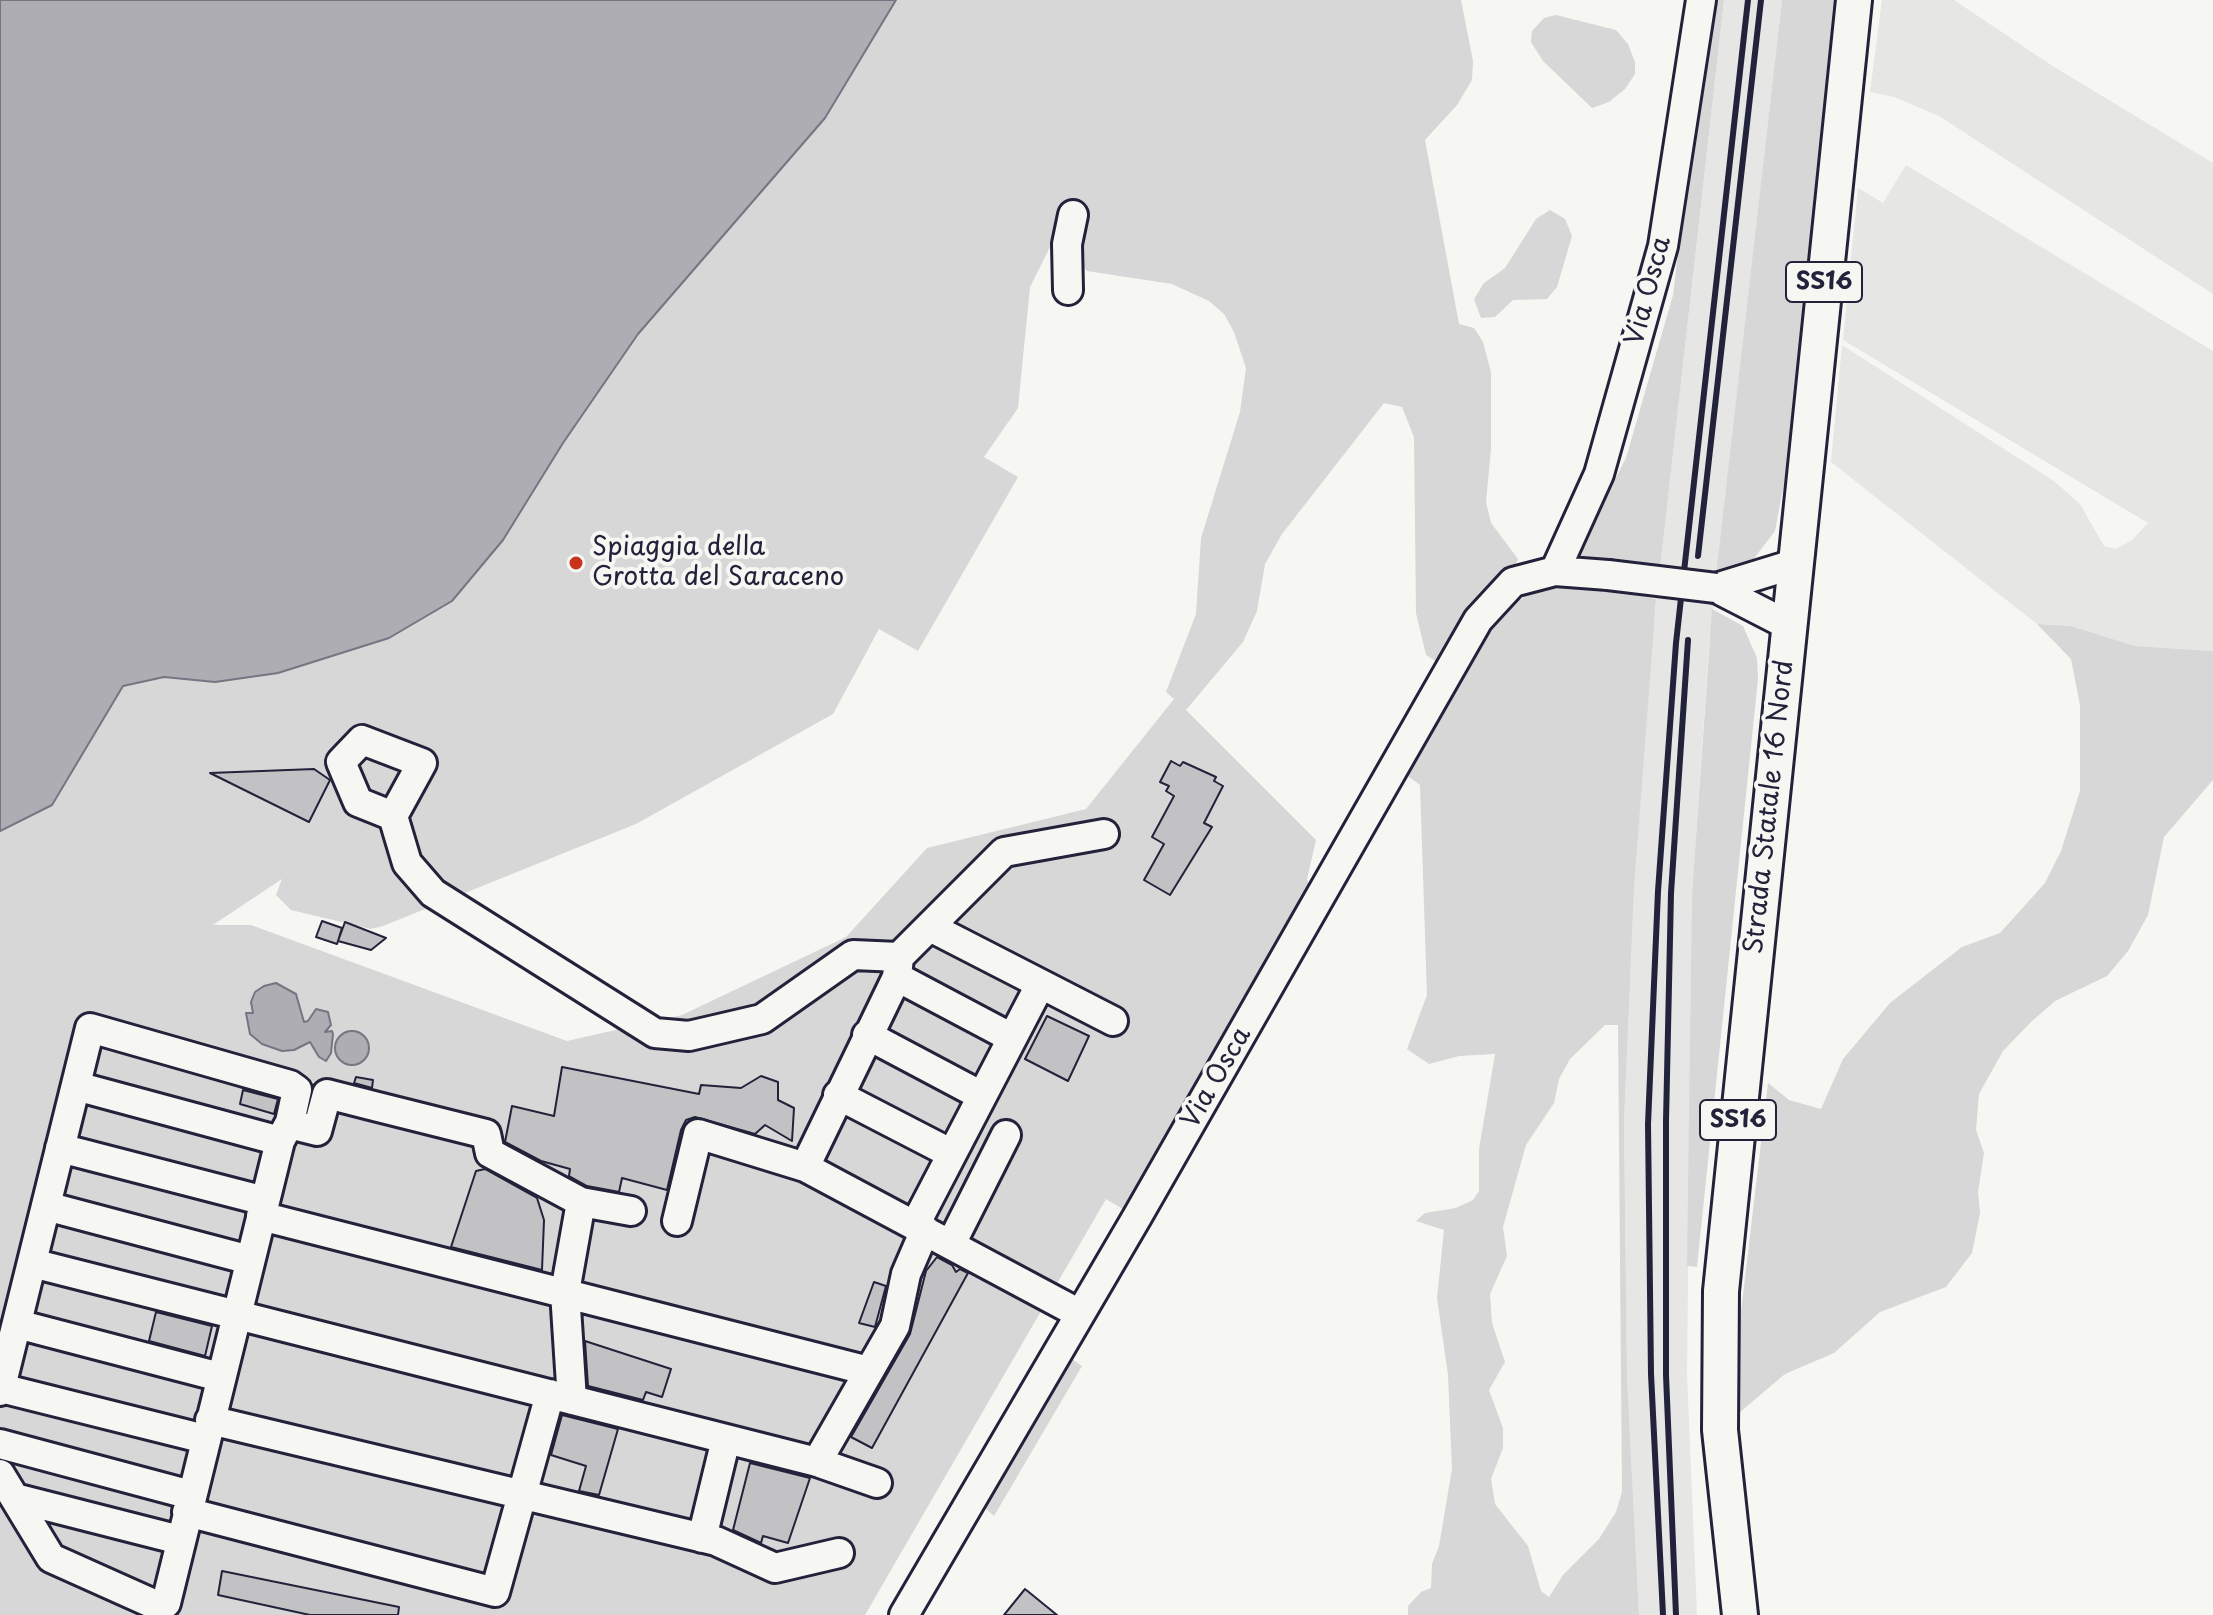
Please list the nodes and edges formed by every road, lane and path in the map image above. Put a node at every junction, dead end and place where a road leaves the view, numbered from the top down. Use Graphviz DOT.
graph roads {
  1 [pos="1701,0"];
  2 [pos="1854,0"];
  3 [pos="1073,215"];
  4 [pos="1068,290"];
  5 [pos="1794,564"];
  6 [pos="1555,571"];
  7 [pos="1716,588"];
  8 [pos="1788,625"];
  9 [pos="393,816"];
  10 [pos="1104,834"];
  11 [pos="930,927"];
  12 [pos="898,967"];
  13 [pos="1040,985"];
  14 [pos="1113,1021"];
  15 [pos="867,1035"];
  16 [pos="1012,1038"];
  17 [pos="76,1086"];
  18 [pos="838,1095"];
  19 [pos="982,1096"];
  20 [pos="284,1132"];
  21 [pos="1006,1135"];
  22 [pos="60,1148"];
  23 [pos="952,1154"];
  24 [pos="805,1167"];
  25 [pos="581,1202"];
  26 [pos="46,1206"];
  27 [pos="263,1208"];
  28 [pos="631,1211"];
  29 [pos="677,1221"];
  30 [pos="920,1228"];
  31 [pos="951,1244"];
  32 [pos="250,1260"];
  33 [pos="32,1263"];
  34 [pos="565,1292"];
  35 [pos="1080,1314"];
  36 [pos="236,1315"];
  37 [pos="17,1324"];
  38 [pos="869,1371"];
  39 [pos="220,1377"];
  40 [pos="0,1390"];
  41 [pos="561,1397"];
  42 [pos="207,1429"];
  43 [pos="726,1439"];
  44 [pos="0,1444"];
  45 [pos="817,1462"];
  46 [pos="0,1474"];
  47 [pos="877,1483"];
  48 [pos="524,1495"];
  49 [pos="15,1498"];
  50 [pos="189,1504"];
  51 [pos="702,1538"];
  52 [pos="180,1540"];
  53 [pos="839,1553"];
  54 [pos="904,1615"];
  55 [pos="1740,1615"];
  1 -- 6 [label="street, Via Osca"];
  2 -- 5 [label="main road, Strada Statale 16 Nord / SS16"];
  3 -- 4 [label="street"];
  5 -- 7 [label="street"];
  5 -- 8 [label="main road, Strada Statale 16 Nord / SS16"];
  6 -- 7 [label="street, Via Osca, bridge"];
  6 -- 35 [label="street, Via Osca"];
  7 -- 8 [label="street"];
  8 -- 55 [label="main road, Strada Statale 16 Nord / SS16"];
  9 -- 12 [label="street"];
  10 -- 11 [label="street"];
  11 -- 12 [label="street"];
  11 -- 13 [label="street"];
  12 -- 15 [label="street"];
  12 -- 16 [label="street"];
  13 -- 14 [label="street"];
  13 -- 16 [label="street"];
  15 -- 18 [label="street"];
  15 -- 19 [label="street"];
  16 -- 19 [label="street"];
  17 -- 20 [label="street"];
  17 -- 20 [label="street"];
  17 -- 22 [label="street"];
  18 -- 23 [label="street"];
  18 -- 24 [label="street"];
  19 -- 23 [label="street"];
  20 -- 25 [label="street"];
  20 -- 27 [label="street"];
  21 -- 31 [label="street"];
  22 -- 26 [label="street"];
  22 -- 27 [label="street"];
  23 -- 30 [label="street"];
  24 -- 29 [label="street"];
  24 -- 30 [label="street"];
  25 -- 28 [label="street"];
  25 -- 34 [label="street"];
  26 -- 32 [label="street"];
  26 -- 33 [label="street"];
  27 -- 32 [label="street"];
  27 -- 34 [label="street"];
  30 -- 31 [label="street"];
  30 -- 38 [label="street"];
  31 -- 35 [label="street"];
  32 -- 36 [label="street"];
  33 -- 36 [label="street"];
  33 -- 37 [label="street"];
  34 -- 38 [label="street"];
  34 -- 41 [label="street"];
  35 -- 54 [label="street, Via Osca"];
  36 -- 39 [label="street"];
  36 -- 41 [label="street"];
  37 -- 39 [label="street"];
  37 -- 40 [label="street"];
  38 -- 45 [label="street"];
  39 -- 42 [label="street"];
  40 -- 42 [label="street"];
  41 -- 43 [label="street"];
  41 -- 48 [label="street"];
  42 -- 48 [label="street"];
  42 -- 50 [label="street"];
  43 -- 45 [label="street"];
  43 -- 51 [label="street"];
  44 -- 50 [label="street"];
  45 -- 47 [label="street"];
  46 -- 49 [label="street"];
  48 -- 50 [label="street"];
  48 -- 51 [label="street"];
  49 -- 52 [label="street"];
  49 -- 52 [label="street"];
  50 -- 52 [label="street"];
  51 -- 53 [label="street"];
}
